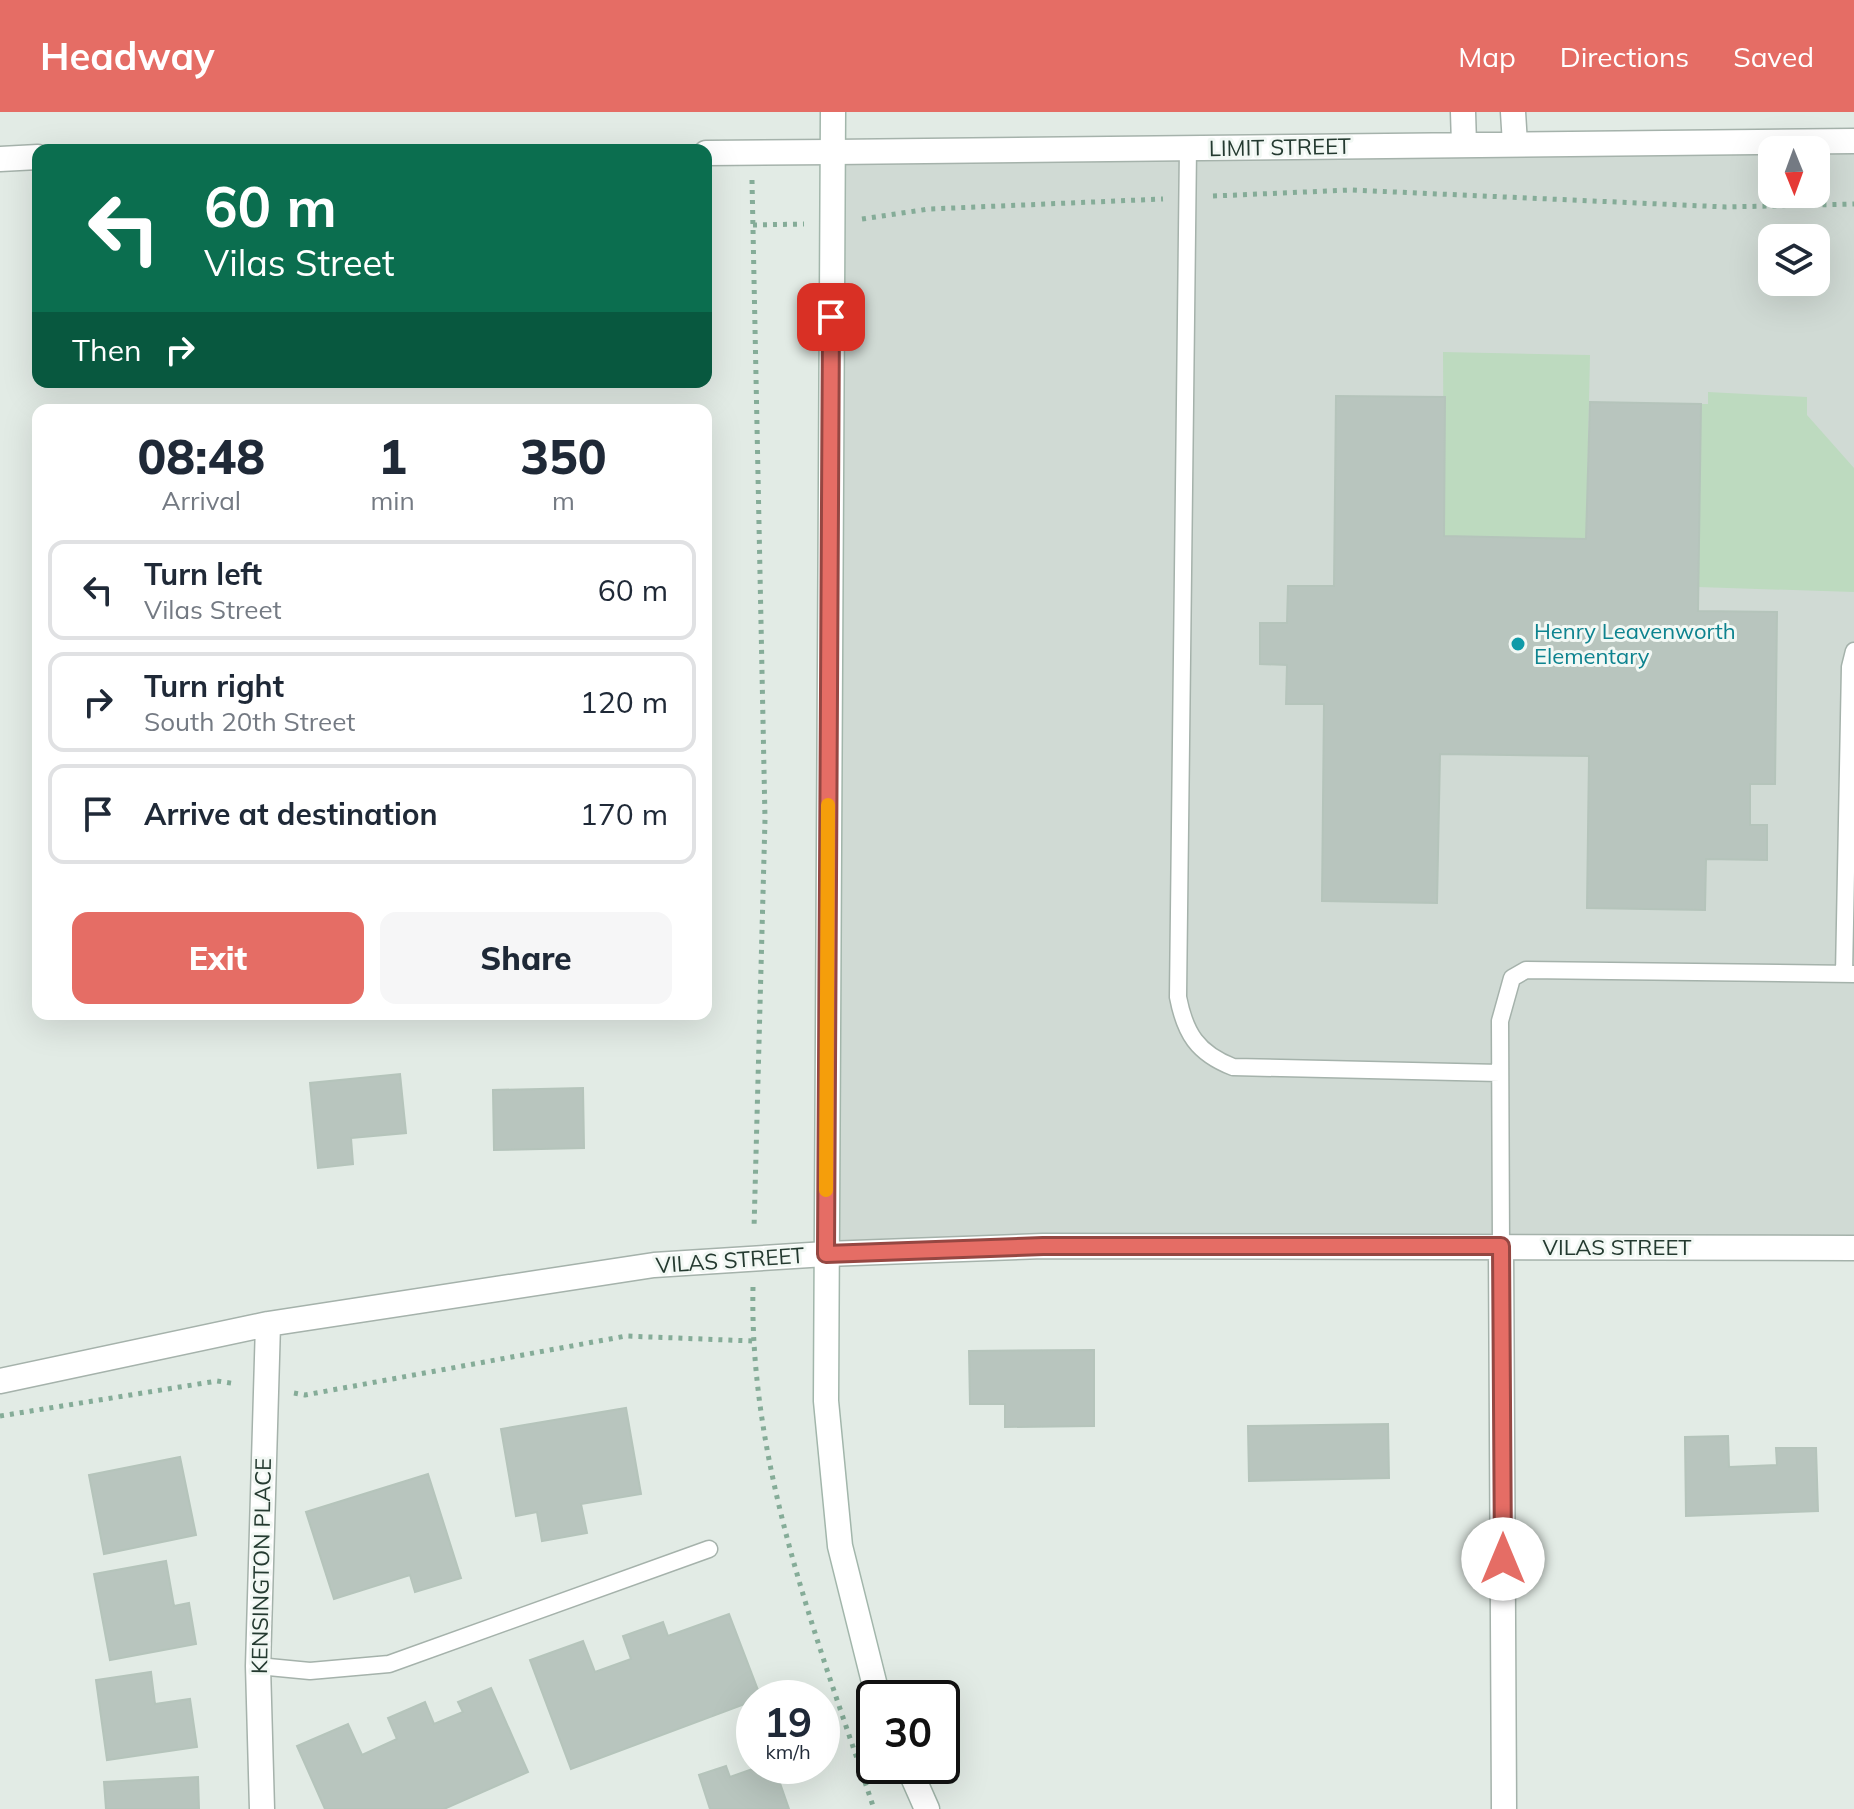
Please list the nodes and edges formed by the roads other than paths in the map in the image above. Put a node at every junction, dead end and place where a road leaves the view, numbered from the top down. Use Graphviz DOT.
graph roads {
  1 [pos="833,112"];
  2 [pos="1463,112"];
  3 [pos="1513,112"];
  4 [pos="1854,141"];
  5 [pos="1464,144"];
  6 [pos="1515,144"];
  7 [pos="1188,148"];
  8 [pos="833,152"];
  9 [pos="712,153"];
  10 [pos="32,157"];
  11 [pos="0,159"];
  12 [pos="1854,651"];
  13 [pos="1851,804"];
  14 [pos="1849,974"];
  15 [pos="1500,1073"];
  16 [pos="1501,1246"];
  17 [pos="1854,1248"];
  18 [pos="826,1254"];
  19 [pos="268,1324"];
  20 [pos="0,1381"];
  21 [pos="709,1549"];
  22 [pos="258,1666"];
  23 [pos="874,1680"];
  24 [pos="916,1784"];
  25 [pos="262,1809"];
  26 [pos="927,1809"];
  27 [pos="1504,1809"];
  1 -- 8 [label="street"];
  2 -- 5 [label="street"];
  3 -- 6 [label="street"];
  4 -- 6 [label="street, LIMIT STREET"];
  5 -- 6 [label="street, LIMIT STREET"];
  5 -- 7 [label="street, LIMIT STREET"];
  7 -- 8 [label="street, LIMIT STREET"];
  7 -- 15 [label="lane"];
  8 -- 9 [label="street, LIMIT STREET"];
  8 -- 18 [label="street"];
  10 -- 11 [label="street"];
  12 -- 13 [label="lane"];
  13 -- 14 [label="lane"];
  14 -- 15 [label="lane"];
  15 -- 16 [label="lane"];
  16 -- 17 [label="street, VILAS STREET"];
  16 -- 18 [label="street, VILAS STREET"];
  16 -- 27 [label="street"];
  18 -- 19 [label="street, VILAS STREET"];
  18 -- 23 [label="street"];
  19 -- 20 [label="street, VILAS STREET"];
  19 -- 22 [label="street, KENSINGTON PLACE"];
  21 -- 22 [label="lane"];
  22 -- 25 [label="street, KENSINGTON PLACE"];
  24 -- 26 [label="street"];
}
